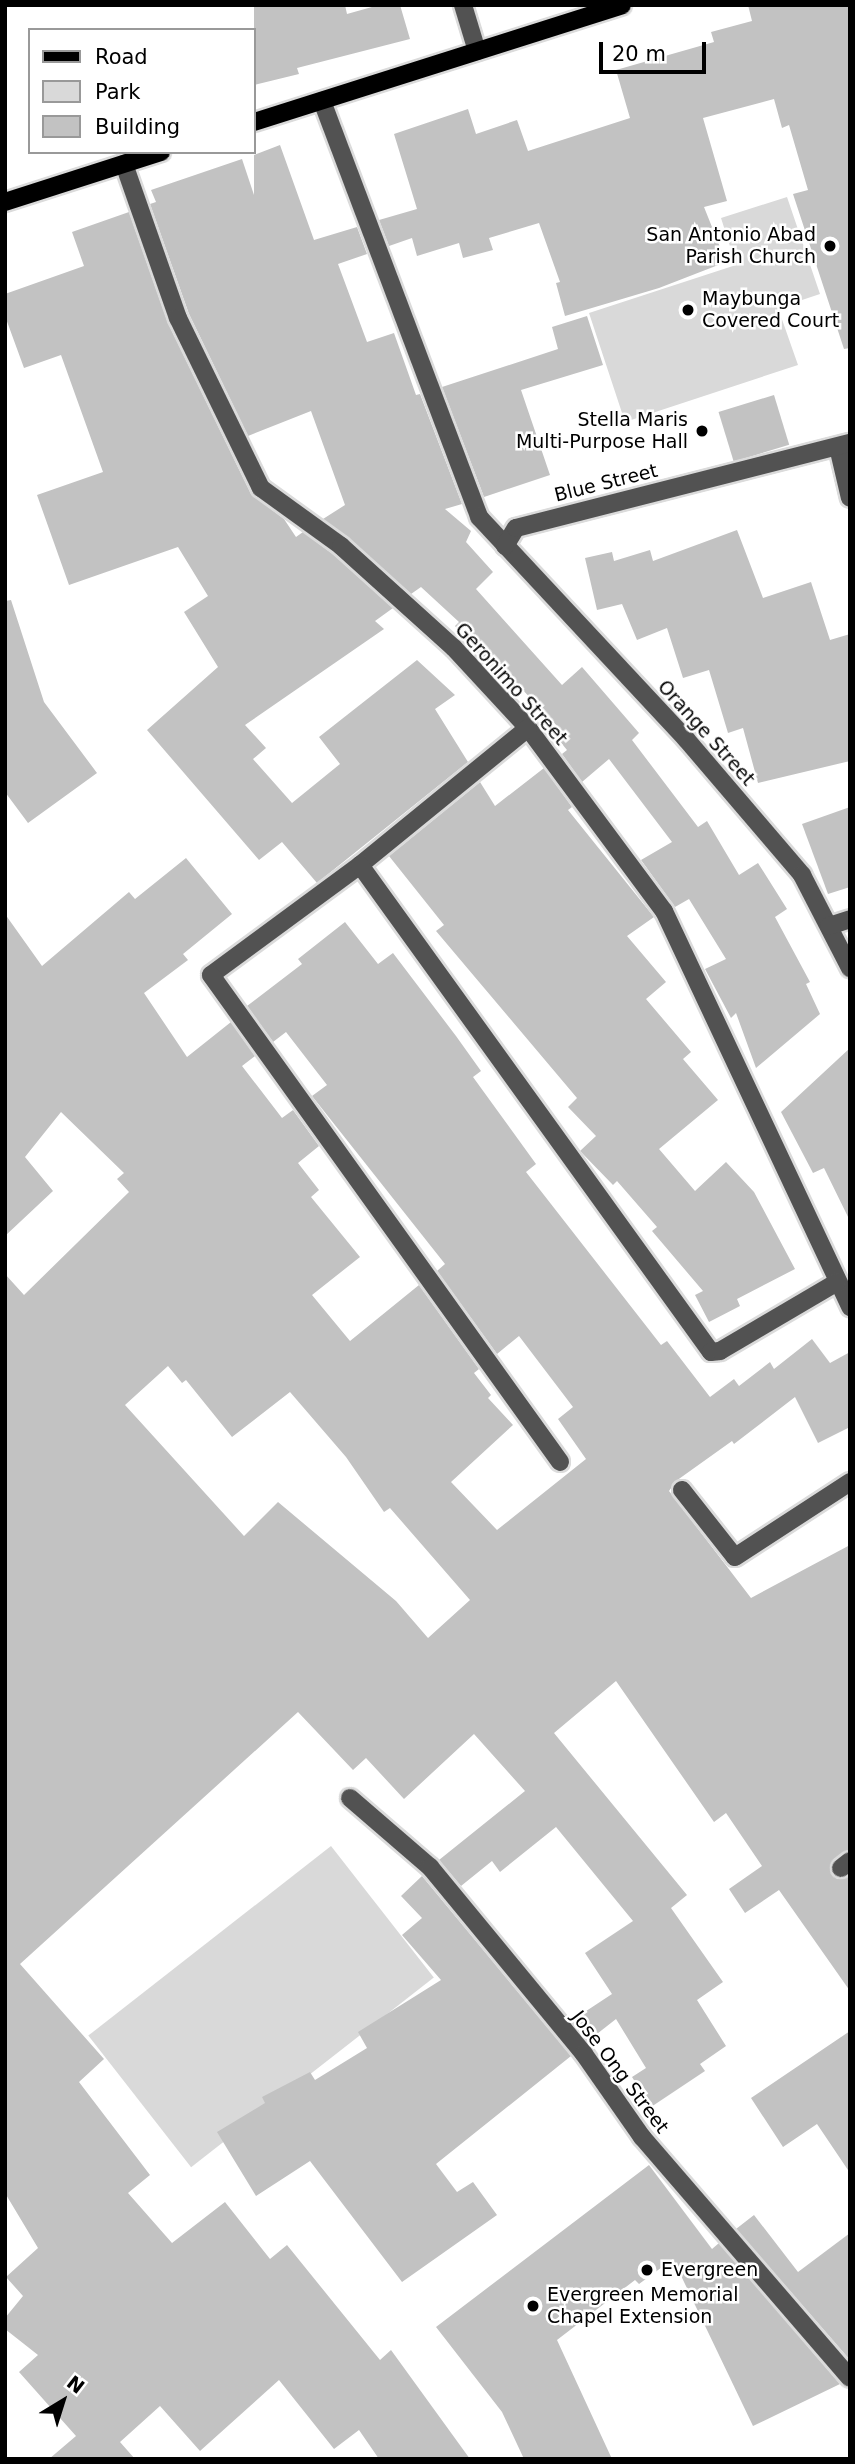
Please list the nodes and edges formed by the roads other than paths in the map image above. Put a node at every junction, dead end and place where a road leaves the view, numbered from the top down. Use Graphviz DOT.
graph roads {
  1 [pos="463,5"];
  2 [pos="622,5"];
  3 [pos="477,51"];
  4 [pos="322,101"];
  5 [pos="256,121"];
  6 [pos="155,154"];
  7 [pos="124,164"];
  8 [pos="5,202"];
  9 [pos="844,445"];
  10 [pos="850,498"];
  11 [pos="505,546"];
  12 [pos="528,728"];
  13 [pos="360,865"];
  14 [pos="850,919"];
  15 [pos="829,926"];
  16 [pos="850,968"];
  17 [pos="837,1282"];
  18 [pos="850,1307"];
  19 [pos="560,1462"];
  20 [pos="850,1482"];
  21 [pos="682,1490"];
  22 [pos="351,1798"];
  23 [pos="850,2378"];
  1 -- 3 [label="street"];
  2 -- 3 [label="main road"];
  3 -- 4 [label="main road"];
  4 -- 5 [label="main road"];
  4 -- 11 [label="street, Orange Street"];
  6 -- 7 [label="main road"];
  7 -- 8 [label="main road"];
  7 -- 12 [label="street, Geronimo Street"];
  9 -- 10 [label="street"];
  9 -- 11 [label="street, Blue Street"];
  11 -- 15 [label="street, Orange Street"];
  12 -- 13 [label="street"];
  12 -- 17 [label="street, Geronimo Street"];
  13 -- 17 [label="street"];
  13 -- 19 [label="street"];
  14 -- 15 [label="street"];
  15 -- 16 [label="street, Orange Street"];
  17 -- 18 [label="street, Geronimo Street"];
  20 -- 21 [label="street"];
  22 -- 23 [label="street, Jose Ong Street"];
}
